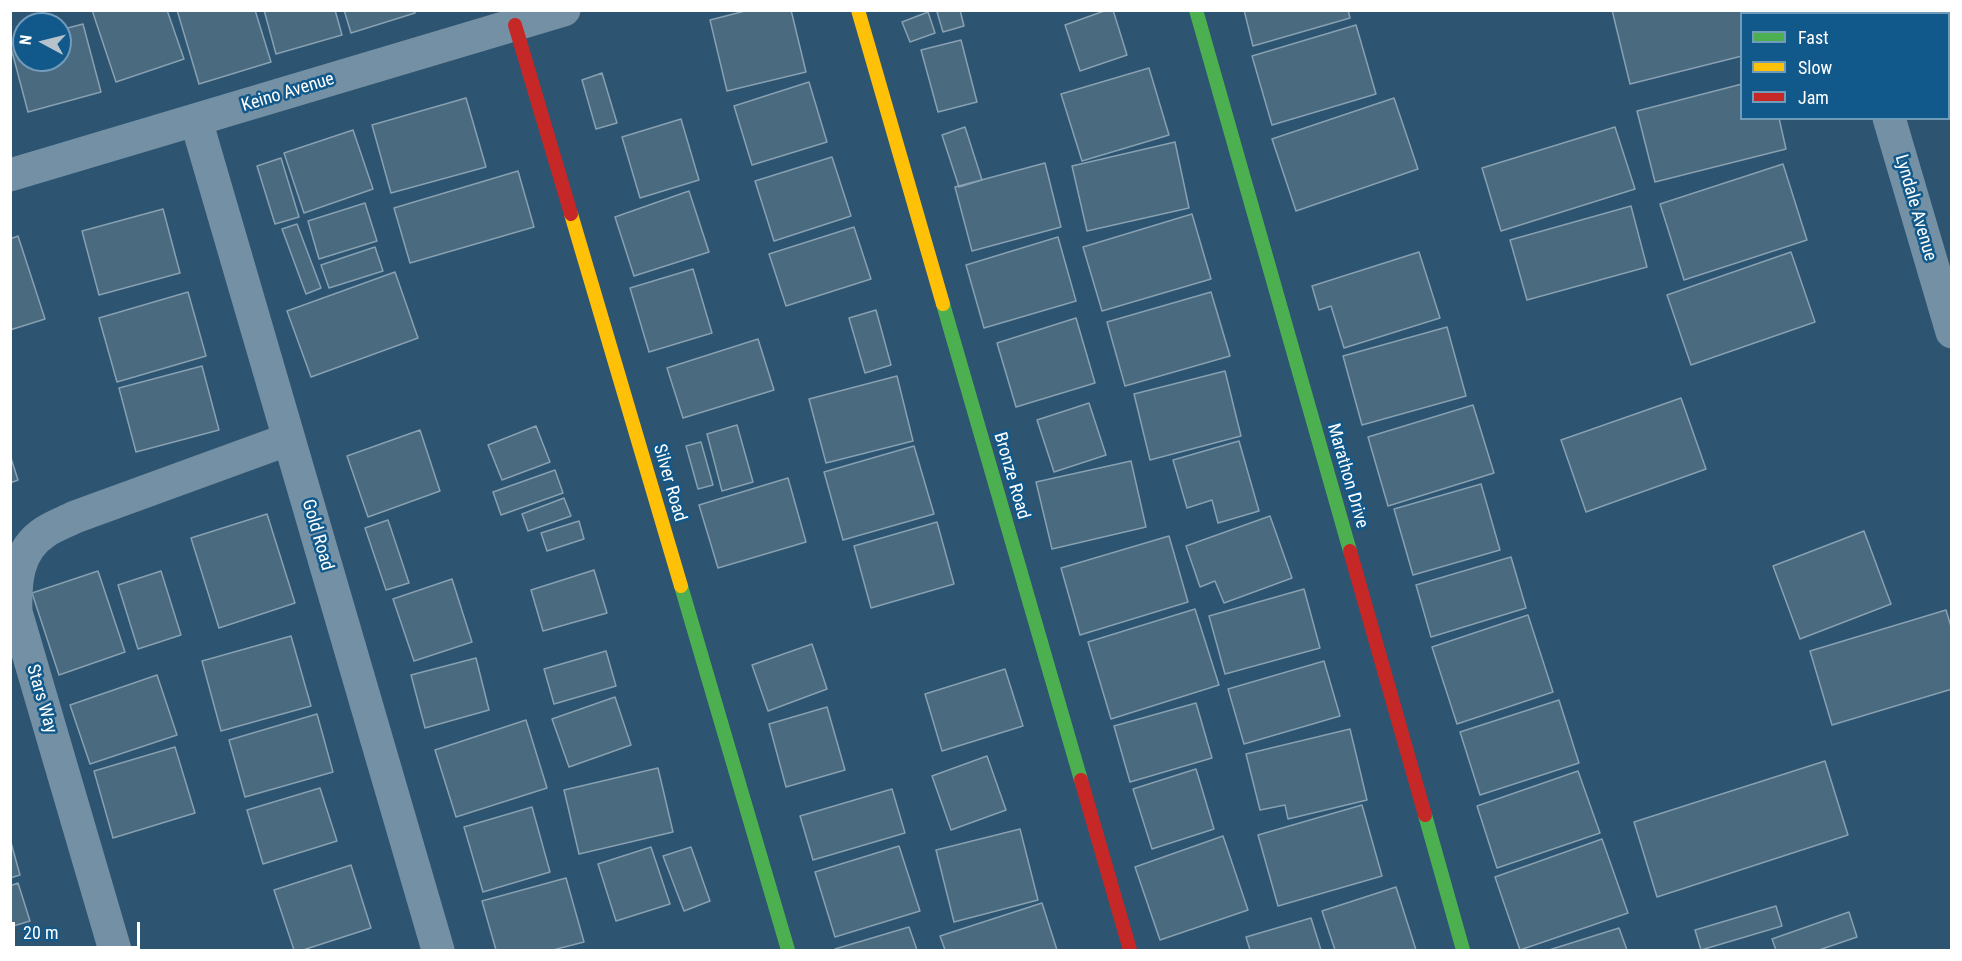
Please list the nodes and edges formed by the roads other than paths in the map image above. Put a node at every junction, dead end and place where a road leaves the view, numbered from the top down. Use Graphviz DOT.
graph roads {
  1 [pos="564,10"];
  2 [pos="858,10"];
  3 [pos="1196,10"];
  4 [pos="515,25"];
  5 [pos="196,120"];
  6 [pos="1890,120"];
  7 [pos="10,175"];
  8 [pos="1952,332"];
  9 [pos="289,439"];
  10 [pos="115,951"];
  11 [pos="438,951"];
  12 [pos="788,951"];
  13 [pos="1130,951"];
  14 [pos="1463,951"];
  1 -- 4 [label="street, Keino Avenue"];
  2 -- 13 [label="street, Bronze Road"];
  3 -- 14 [label="street, Marathon Drive"];
  4 -- 5 [label="street, Keino Avenue"];
  4 -- 12 [label="street, Silver Road"];
  5 -- 7 [label="street, Keino Avenue"];
  5 -- 9 [label="street, Gold Road"];
  6 -- 8 [label="street, Lyndale Avenue"];
  9 -- 10 [label="street, Stars Way"];
  9 -- 11 [label="street, Gold Road"];
}
